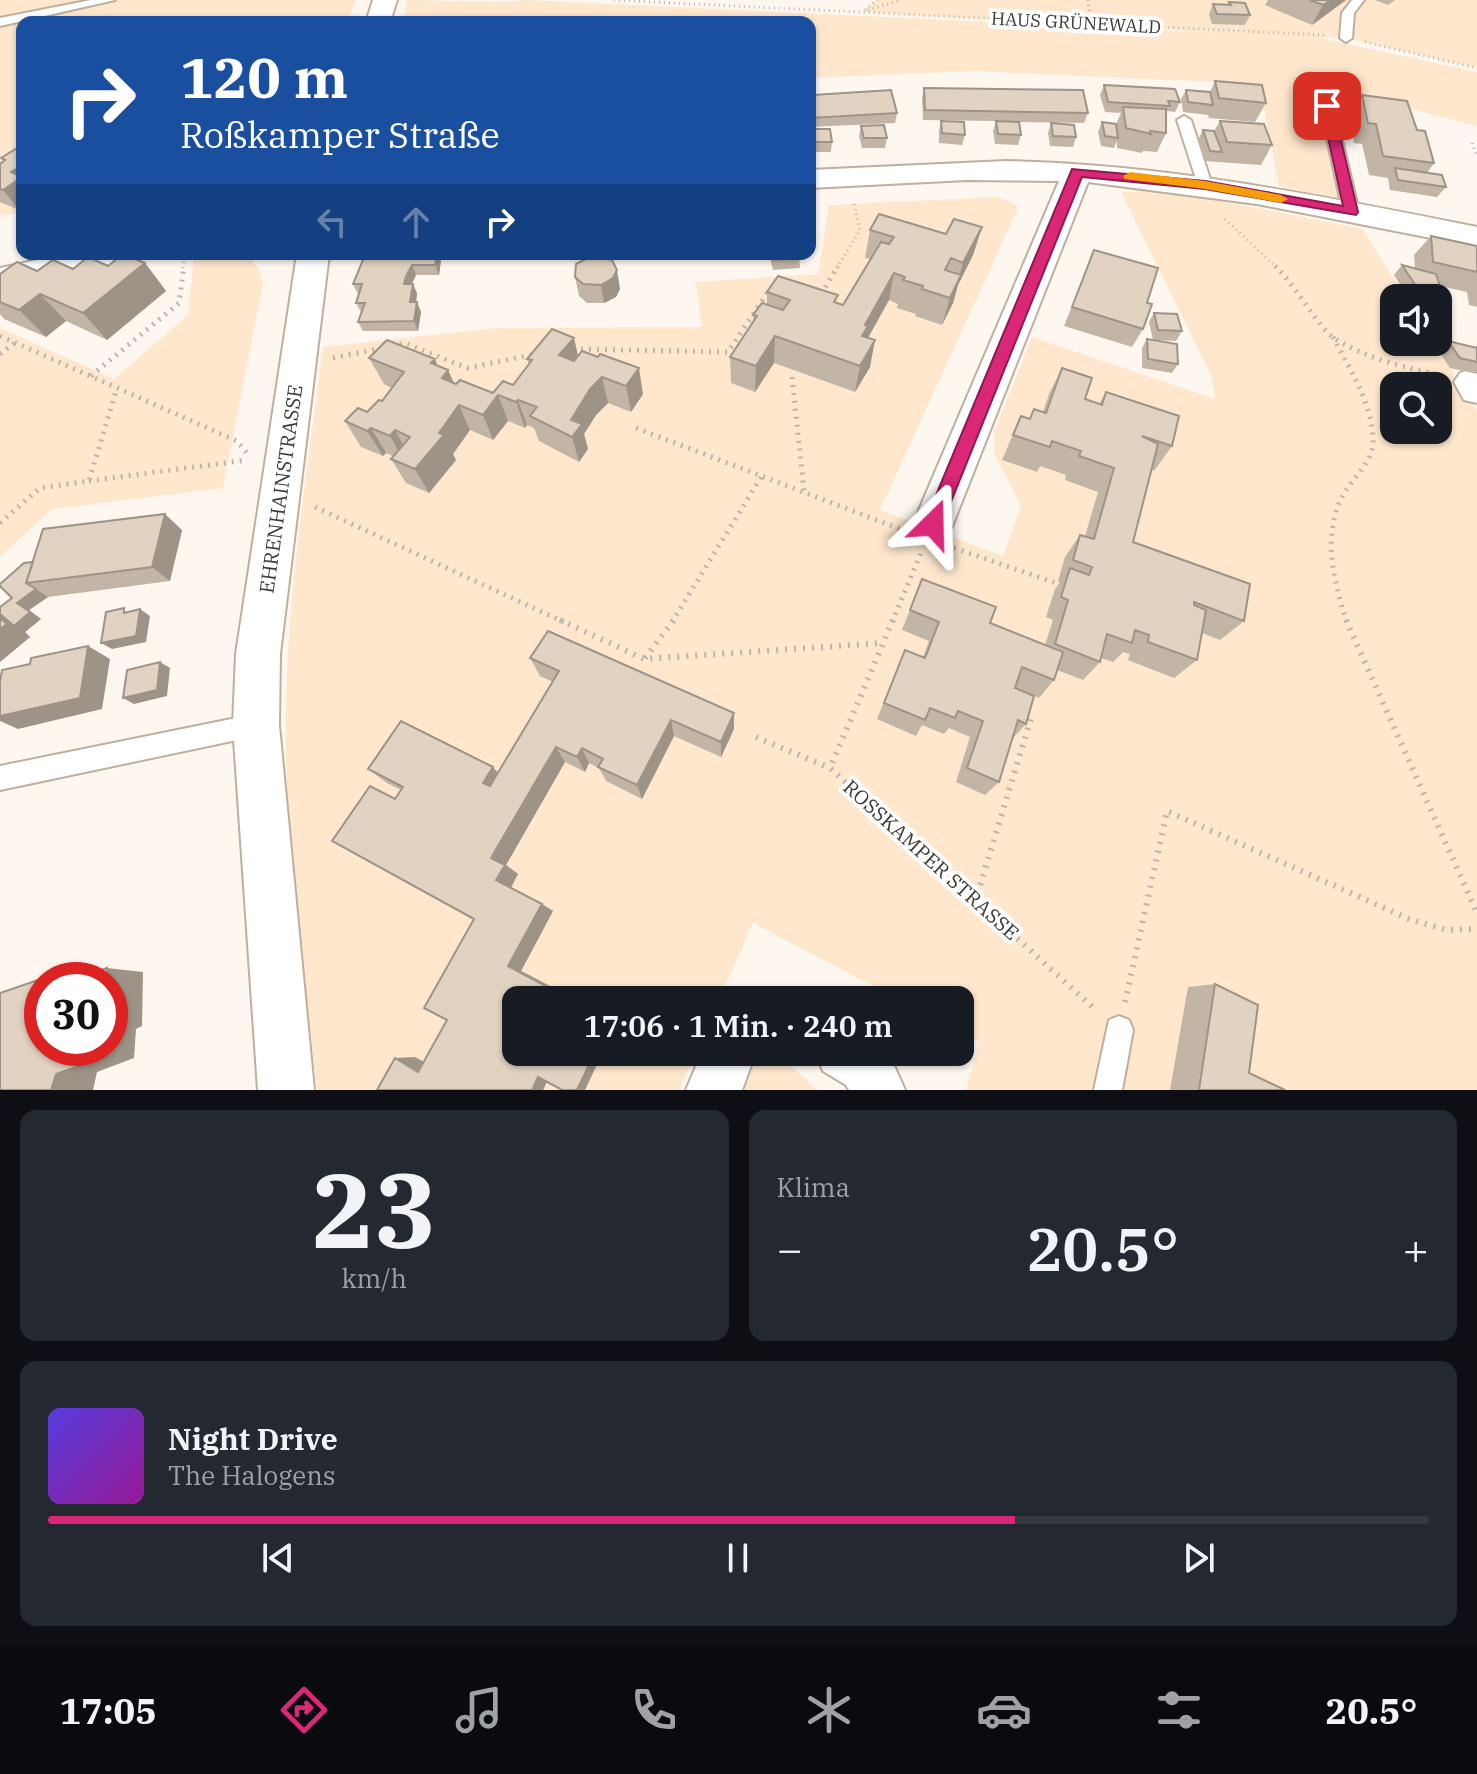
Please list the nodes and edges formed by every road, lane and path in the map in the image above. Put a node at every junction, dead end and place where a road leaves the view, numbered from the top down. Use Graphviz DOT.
graph roads {
  1 [pos="109,0"];
  2 [pos="614,0"];
  3 [pos="877,0"];
  4 [pos="901,0"];
  5 [pos="1088,0"];
  6 [pos="1358,0"];
  7 [pos="863,12"];
  8 [pos="30,16"];
  9 [pos="1091,24"];
  10 [pos="1346,38"];
  11 [pos="1477,68"];
  12 [pos="1327,106"];
  13 [pos="1184,120"];
  14 [pos="1472,143"];
  15 [pos="1477,157"];
  16 [pos="1077,172"];
  17 [pos="847,176"];
  18 [pos="816,179"];
  19 [pos="1195,184"];
  20 [pos="1351,212"];
  21 [pos="1477,237"];
  22 [pos="87,260"];
  23 [pos="184,260"];
  24 [pos="312,260"];
  25 [pos="0,279"];
  26 [pos="774,282"];
  27 [pos="820,296"];
  28 [pos="0,336"];
  29 [pos="1333,337"];
  30 [pos="15,343"];
  31 [pos="561,349"];
  32 [pos="545,352"];
  33 [pos="0,354"];
  34 [pos="298,365"];
  35 [pos="91,376"];
  36 [pos="792,377"];
  37 [pos="1474,386"];
  38 [pos="117,388"];
  39 [pos="636,428"];
  40 [pos="763,474"];
  41 [pos="89,481"];
  42 [pos="281,492"];
  43 [pos="804,492"];
  44 [pos="0,523"];
  45 [pos="930,531"];
  46 [pos="1059,584"];
  47 [pos="883,643"];
  48 [pos="644,659"];
  49 [pos="1032,715"];
  50 [pos="256,725"];
  51 [pos="756,737"];
  52 [pos="830,768"];
  53 [pos="0,778"];
  54 [pos="975,902"];
  55 [pos="1477,913"];
  56 [pos="1477,929"];
  57 [pos="1119,1030"];
  58 [pos="723,1066"];
  59 [pos="866,1066"];
  60 [pos="286,1090"];
  61 [pos="714,1090"];
  62 [pos="877,1090"];
  63 [pos="1108,1090"];
  1 -- 8 [label="lane"];
  2 -- 7 [label="path, HAUS GRÜNEWALD"];
  3 -- 7 [label="path"];
  4 -- 7 [label="path"];
  5 -- 9 [label="path"];
  6 -- 10 [label="lane"];
  7 -- 9 [label="path, HAUS GRÜNEWALD"];
  9 -- 10 [label="path, HAUS GRÜNEWALD"];
  10 -- 11 [label="path, HAUS GRÜNEWALD"];
  12 -- 20 [label="lane"];
  13 -- 19 [label="lane"];
  14 -- 15 [label="path"];
  16 -- 17 [label="street"];
  16 -- 19 [label="street"];
  16 -- 45 [label="street"];
  17 -- 18 [label="street"];
  17 -- 27 [label="path"];
  19 -- 20 [label="street"];
  19 -- 29 [label="path"];
  20 -- 21 [label="street"];
  22 -- 25 [label="street"];
  23 -- 35 [label="path"];
  24 -- 34 [label="street, EHRENHAINSTRASSE"];
  26 -- 31 [label="path"];
  28 -- 30 [label="path"];
  29 -- 37 [label="path"];
  29 -- 55 [label="path"];
  30 -- 33 [label="path"];
  30 -- 35 [label="path"];
  32 -- 34 [label="path"];
  34 -- 42 [label="street, EHRENHAINSTRASSE"];
  35 -- 38 [label="path"];
  36 -- 43 [label="path"];
  38 -- 41 [label="path"];
  38 -- 41 [label="path"];
  39 -- 40 [label="path"];
  40 -- 43 [label="path"];
  40 -- 48 [label="path"];
  41 -- 44 [label="path"];
  42 -- 48 [label="path"];
  42 -- 50 [label="street, EHRENHAINSTRASSE"];
  43 -- 45 [label="path"];
  45 -- 46 [label="path"];
  45 -- 47 [label="path, ROSSKAMPER STRASSE"];
  47 -- 48 [label="path"];
  47 -- 52 [label="path, ROSSKAMPER STRASSE"];
  49 -- 54 [label="path"];
  50 -- 53 [label="lane"];
  50 -- 60 [label="street, EHRENHAINSTRASSE"];
  51 -- 52 [label="path"];
  52 -- 54 [label="path, ROSSKAMPER STRASSE"];
  54 -- 57 [label="path, ROSSKAMPER STRASSE"];
  56 -- 57 [label="path"];
  57 -- 63 [label="lane"];
  58 -- 61 [label="street"];
  59 -- 62 [label="street"];
}
